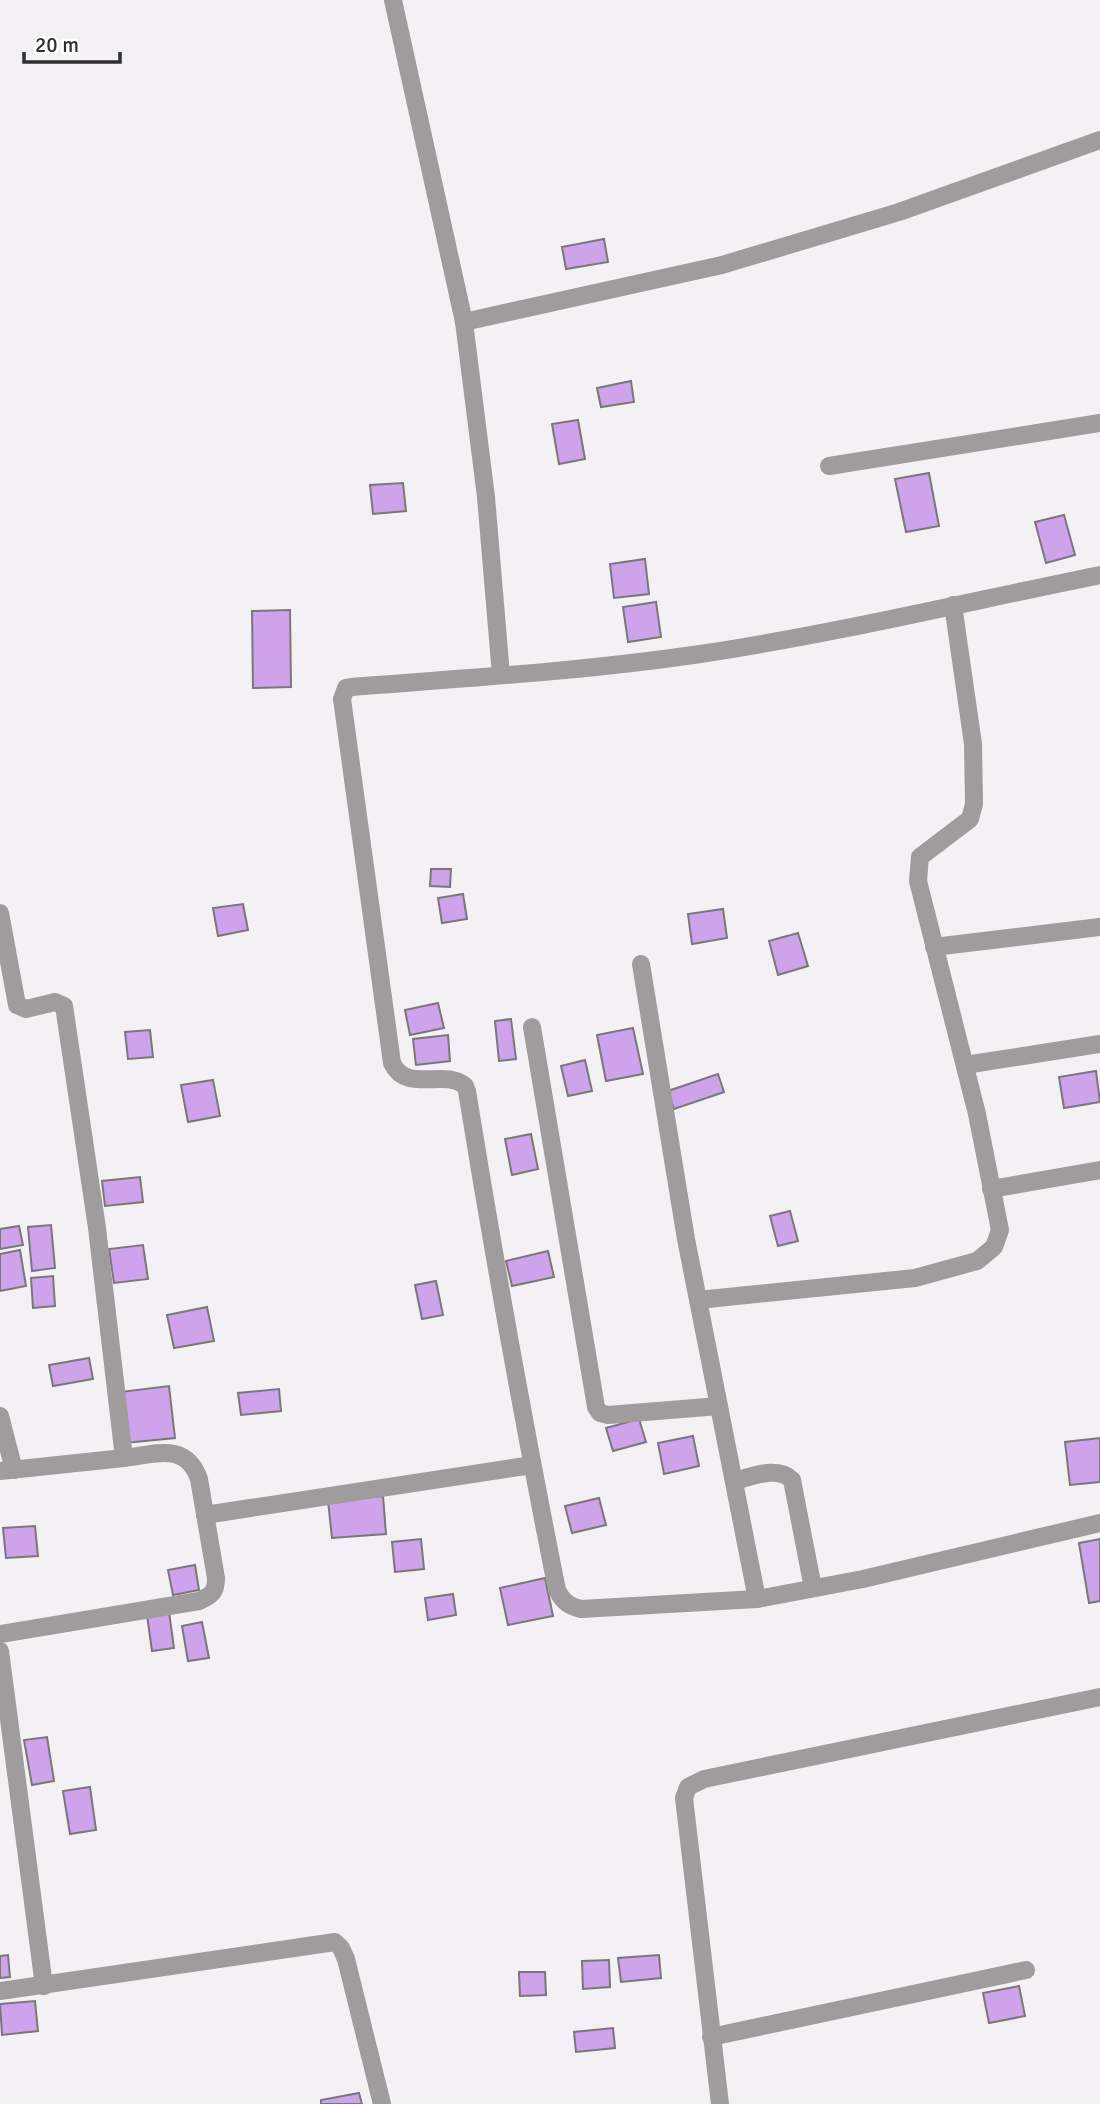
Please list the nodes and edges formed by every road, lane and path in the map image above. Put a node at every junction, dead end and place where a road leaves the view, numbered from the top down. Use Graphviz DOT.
graph roads {
  1 [pos="393,0"];
  2 [pos="1100,140"];
  3 [pos="464,322"];
  4 [pos="1100,423"];
  5 [pos="830,466"];
  6 [pos="1100,575"];
  7 [pos="953,605"];
  8 [pos="500,675"];
  9 [pos="0,914"];
  10 [pos="1100,927"];
  11 [pos="934,947"];
  12 [pos="641,964"];
  13 [pos="532,1027"];
  14 [pos="1100,1044"];
  15 [pos="965,1065"];
  16 [pos="1100,1170"];
  17 [pos="991,1189"];
  18 [pos="698,1300"];
  19 [pos="719,1406"];
  20 [pos="0,1416"];
  21 [pos="124,1458"];
  22 [pos="532,1465"];
  23 [pos="7,1471"];
  24 [pos="734,1480"];
  25 [pos="205,1515"];
  26 [pos="1100,1523"];
  27 [pos="813,1588"];
  28 [pos="757,1599"];
  29 [pos="0,1634"];
  30 [pos="0,1651"];
  31 [pos="1100,1696"];
  32 [pos="1026,1970"];
  33 [pos="44,1986"];
  34 [pos="0,1991"];
  35 [pos="711,2037"];
  36 [pos="382,2104"];
  37 [pos="720,2104"];
  1 -- 3 [label="street"];
  2 -- 3 [label="street"];
  3 -- 8 [label="street"];
  4 -- 5 [label="street"];
  6 -- 7 [label="street"];
  7 -- 8 [label="street"];
  7 -- 11 [label="street"];
  8 -- 22 [label="street"];
  9 -- 21 [label="street"];
  10 -- 11 [label="street"];
  11 -- 15 [label="street"];
  12 -- 18 [label="street"];
  13 -- 19 [label="street"];
  14 -- 15 [label="street"];
  15 -- 17 [label="street"];
  16 -- 17 [label="street"];
  17 -- 18 [label="street"];
  18 -- 19 [label="street"];
  19 -- 24 [label="street"];
  20 -- 23 [label="street"];
  21 -- 23 [label="street"];
  21 -- 25 [label="street"];
  22 -- 25 [label="street"];
  22 -- 28 [label="street"];
  24 -- 27 [label="street"];
  24 -- 28 [label="street"];
  25 -- 29 [label="street"];
  26 -- 27 [label="street"];
  27 -- 28 [label="street"];
  30 -- 33 [label="street"];
  31 -- 35 [label="street"];
  32 -- 35 [label="street"];
  33 -- 34 [label="street"];
  33 -- 36 [label="street"];
  35 -- 37 [label="street"];
}
